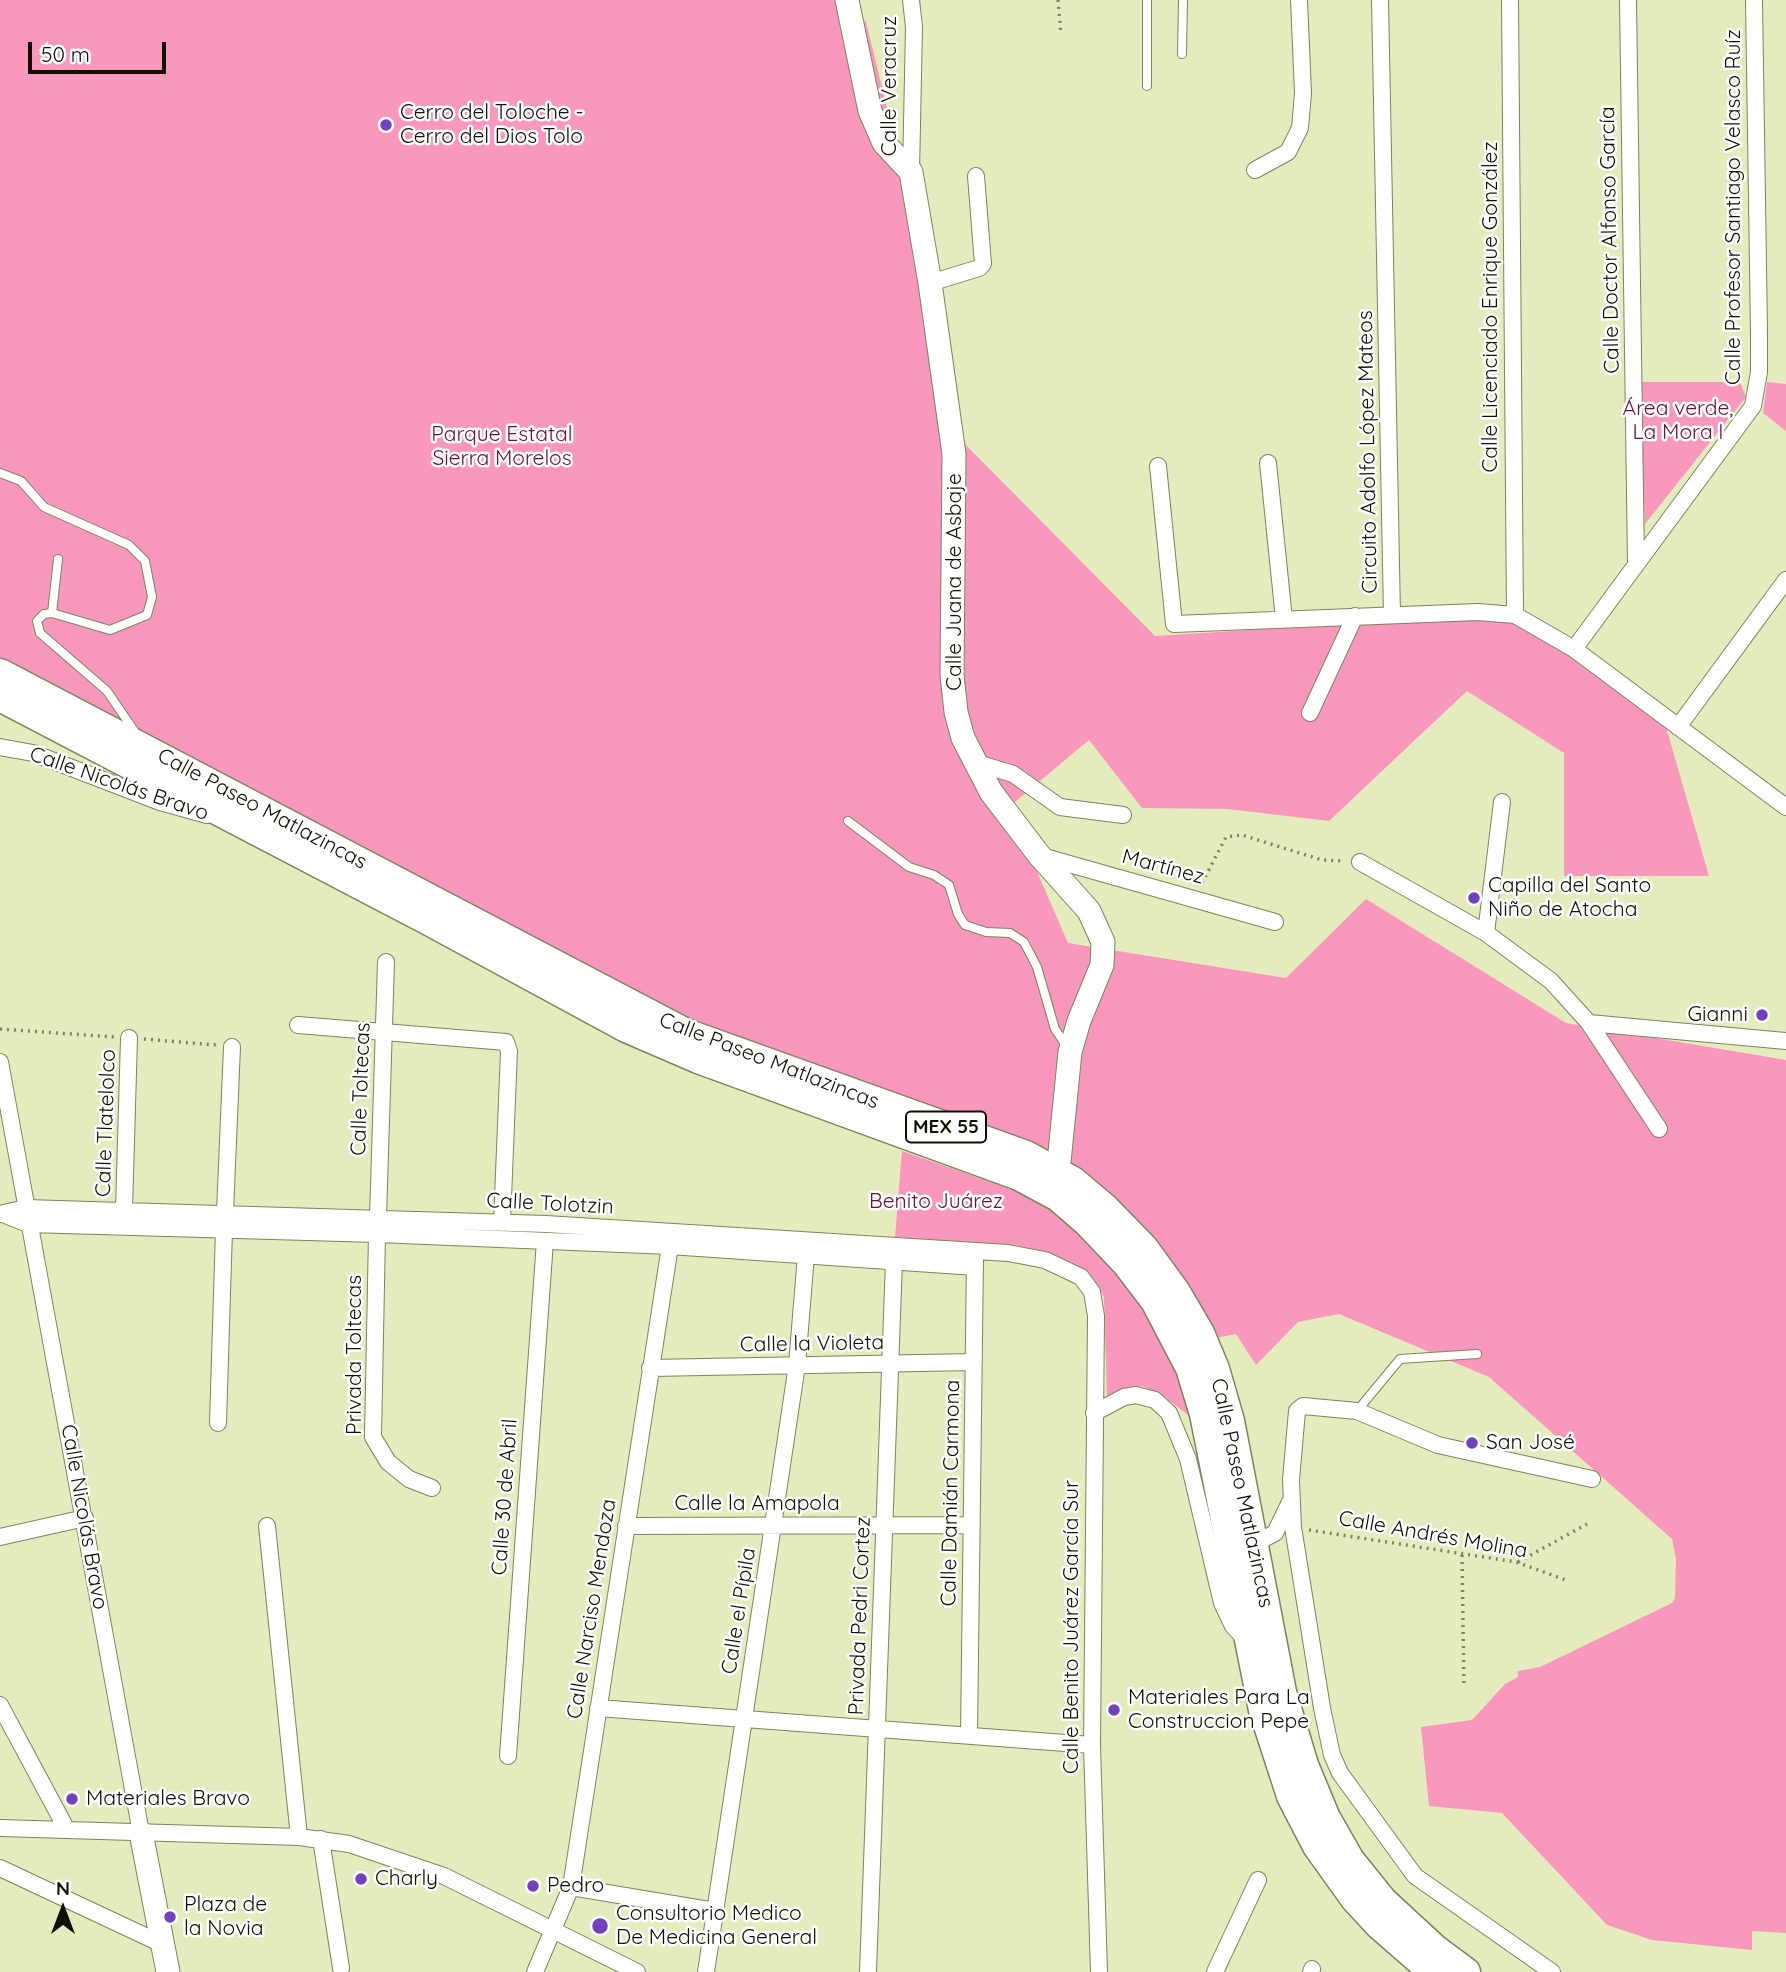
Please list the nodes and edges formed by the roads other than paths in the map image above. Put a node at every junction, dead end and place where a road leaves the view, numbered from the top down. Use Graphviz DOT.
graph roads {
  1 [pos="846,0"];
  2 [pos="911,0"];
  3 [pos="1147,0"];
  4 [pos="1183,0"];
  5 [pos="1300,0"];
  6 [pos="1380,0"];
  7 [pos="1510,0"];
  8 [pos="1628,0"];
  9 [pos="1754,0"];
  10 [pos="1182,54"];
  11 [pos="1147,86"];
  12 [pos="1255,170"];
  13 [pos="911,172"];
  14 [pos="976,176"];
  15 [pos="930,283"];
  16 [pos="1268,463"];
  17 [pos="1157,466"];
  18 [pos="0,473"];
  19 [pos="58,559"];
  20 [pos="1636,563"];
  21 [pos="1786,580"];
  22 [pos="52,613"];
  23 [pos="1392,615"];
  24 [pos="1515,615"];
  25 [pos="1355,617"];
  26 [pos="1284,619"];
  27 [pos="1574,649"];
  28 [pos="0,673"];
  29 [pos="0,697"];
  30 [pos="1310,713"];
  31 [pos="1678,727"];
  32 [pos="0,747"];
  33 [pos="145,747"];
  34 [pos="974,762"];
  35 [pos="1783,800"];
  36 [pos="1502,802"];
  37 [pos="1123,815"];
  38 [pos="848,821"];
  39 [pos="238,823"];
  40 [pos="1039,855"];
  41 [pos="1360,862"];
  42 [pos="436,913"];
  43 [pos="1275,922"];
  44 [pos="1486,933"];
  45 [pos="386,962"];
  46 [pos="1589,1023"];
  47 [pos="298,1025"];
  48 [pos="383,1031"];
  49 [pos="130,1038"];
  50 [pos="1786,1041"];
  51 [pos="232,1047"];
  52 [pos="1070,1052"];
  53 [pos="0,1062"];
  54 [pos="1659,1129"];
  55 [pos="1058,1172"];
  56 [pos="124,1210"];
  57 [pos="225,1212"];
  58 [pos="1,1214"];
  59 [pos="27,1216"];
  60 [pos="502,1222"];
  61 [pos="377,1225"];
  62 [pos="224,1230"];
  63 [pos="545,1241"];
  64 [pos="670,1246"];
  65 [pos="806,1255"];
  66 [pos="975,1259"];
  67 [pos="894,1261"];
  68 [pos="1087,1284"];
  69 [pos="1477,1354"];
  70 [pos="974,1362"];
  71 [pos="797,1364"];
  72 [pos="891,1364"];
  73 [pos="650,1368"];
  74 [pos="1357,1411"];
  75 [pos="1094,1413"];
  76 [pos="218,1423"];
  77 [pos="1592,1479"];
  78 [pos="432,1488"];
  79 [pos="1291,1501"];
  80 [pos="85,1518"];
  81 [pos="774,1525"];
  82 [pos="885,1525"];
  83 [pos="972,1525"];
  84 [pos="267,1526"];
  85 [pos="626,1526"];
  86 [pos="0,1537"];
  87 [pos="1243,1548"];
  88 [pos="1250,1644"];
  89 [pos="0,1705"];
  90 [pos="598,1708"];
  91 [pos="743,1721"];
  92 [pos="876,1730"];
  93 [pos="969,1735"];
  94 [pos="1092,1745"];
  95 [pos="508,1756"];
  96 [pos="0,1828"];
  97 [pos="67,1830"];
  98 [pos="141,1833"];
  99 [pos="299,1837"];
  100 [pos="321,1839"];
  101 [pos="0,1868"];
  102 [pos="1258,1880"];
  103 [pos="571,1887"];
  104 [pos="715,1911"];
  105 [pos="555,1930"];
  106 [pos="162,1944"];
  107 [pos="341,1968"];
  108 [pos="168,1972"];
  109 [pos="535,1972"];
  110 [pos="637,1972"];
  111 [pos="706,1972"];
  112 [pos="868,1972"];
  113 [pos="1099,1972"];
  114 [pos="1214,1972"];
  115 [pos="1433,1972"];
  116 [pos="1466,1972"];
  117 [pos="1552,1972"];
  1 -- 13 [label="street"];
  2 -- 13 [label="street, Calle Veracruz"];
  3 -- 11 [label="lane"];
  4 -- 10 [label="lane"];
  5 -- 12 [label="street"];
  6 -- 23 [label="street, Circuito Adolfo López Mateos"];
  7 -- 24 [label="street, Calle Licenciado Enrique González"];
  8 -- 20 [label="street, Calle Doctor Alfonso García"];
  9 -- 20 [label="street, Calle Profesor Santiago Velasco Ruíz"];
  13 -- 15 [label="street, Calle Juana de Asbaje"];
  14 -- 15 [label="street"];
  15 -- 34 [label="street, Calle Juana de Asbaje"];
  16 -- 26 [label="street"];
  17 -- 26 [label="street"];
  18 -- 22 [label="lane"];
  19 -- 22 [label="lane"];
  20 -- 27 [label="street, Calle Profesor Santiago Velasco Ruíz"];
  21 -- 31 [label="street"];
  22 -- 33 [label="lane"];
  23 -- 24 [label="street, Circuito Adolfo López Mateos"];
  23 -- 25 [label="street"];
  24 -- 27 [label="street, Circuito Adolfo López Mateos"];
  25 -- 26 [label="street"];
  25 -- 30 [label="street"];
  27 -- 31 [label="street, Circuito Adolfo López Mateos"];
  28 -- 33 [label="highway, Calle Paseo Matlazincas / MEX 55"];
  29 -- 39 [label="highway, Calle Paseo Matlazincas / MEX 55"];
  31 -- 35 [label="street, Circuito Adolfo López Mateos"];
  32 -- 39 [label="street, Calle Nicolás Bravo"];
  33 -- 42 [label="highway, Calle Paseo Matlazincas / MEX 55"];
  34 -- 37 [label="street"];
  34 -- 40 [label="street, Calle Juana de Asbaje"];
  36 -- 44 [label="street"];
  38 -- 52 [label="lane"];
  39 -- 42 [label="highway, Calle Paseo Matlazincas / MEX 55"];
  40 -- 43 [label="street, Martínez"];
  40 -- 52 [label="street, Calle Juana de Asbaje"];
  41 -- 44 [label="street"];
  42 -- 55 [label="highway, Calle Paseo Matlazincas / MEX 55"];
  42 -- 87 [label="highway, Calle Paseo Matlazincas / MEX 55"];
  44 -- 46 [label="street"];
  45 -- 48 [label="street, Calle Toltecas"];
  46 -- 50 [label="street"];
  46 -- 54 [label="street"];
  47 -- 48 [label="street"];
  48 -- 60 [label="street"];
  48 -- 61 [label="street, Calle Toltecas"];
  49 -- 56 [label="street, Calle Tlatelolco"];
  51 -- 57 [label="street"];
  52 -- 55 [label="street, Calle Juana de Asbaje"];
  53 -- 59 [label="street, Calle Nicolás Bravo"];
  55 -- 87 [label="highway, Calle Paseo Matlazincas / MEX 55"];
  56 -- 57 [label="street, Calle Tolotzin"];
  56 -- 59 [label="street, Calle Tolotzin"];
  57 -- 61 [label="street, Calle Tolotzin"];
  58 -- 59 [label="street, Calle Tolotzin"];
  59 -- 62 [label="street, Calle Tolotzin"];
  59 -- 80 [label="street, Calle Nicolás Bravo"];
  60 -- 61 [label="street, Calle Tolotzin"];
  60 -- 66 [label="street, Calle Tolotzin"];
  61 -- 62 [label="street, Calle Tolotzin"];
  61 -- 63 [label="street, Calle Tolotzin"];
  61 -- 78 [label="street, Privada Toltecas"];
  62 -- 76 [label="street"];
  63 -- 64 [label="street, Calle Tolotzin"];
  63 -- 95 [label="street, Calle 30 de Abril"];
  64 -- 65 [label="street, Calle Tolotzin"];
  64 -- 73 [label="street, Calle Narciso Mendoza"];
  65 -- 67 [label="street, Calle Tolotzin"];
  65 -- 71 [label="street, Calle el Pípila"];
  66 -- 67 [label="street, Calle Tolotzin"];
  66 -- 68 [label="street, Calle Tolotzin"];
  66 -- 70 [label="street, Calle Damián Carmona"];
  67 -- 72 [label="street, Privada Pedri Cortez"];
  68 -- 75 [label="street, Calle Benito Juárez García Sur"];
  69 -- 74 [label="lane"];
  70 -- 72 [label="street, Calle la Violeta"];
  70 -- 83 [label="street, Calle Damián Carmona"];
  71 -- 72 [label="street, Calle la Violeta"];
  71 -- 73 [label="street, Calle la Violeta"];
  71 -- 81 [label="street, Calle el Pípila"];
  72 -- 82 [label="street, Privada Pedri Cortez"];
  73 -- 85 [label="street, Calle Narciso Mendoza"];
  74 -- 77 [label="street"];
  74 -- 79 [label="street"];
  75 -- 88 [label="street"];
  75 -- 94 [label="street, Calle Benito Juárez García Sur"];
  79 -- 87 [label="street"];
  79 -- 117 [label="street"];
  80 -- 86 [label="street"];
  80 -- 98 [label="street, Calle Nicolás Bravo"];
  81 -- 82 [label="street, Calle la Amapola"];
  81 -- 85 [label="street, Calle la Amapola"];
  81 -- 91 [label="street, Calle el Pípila"];
  82 -- 83 [label="street, Calle la Amapola"];
  82 -- 92 [label="street, Privada Pedri Cortez"];
  83 -- 93 [label="street, Calle Damián Carmona"];
  84 -- 99 [label="street"];
  85 -- 90 [label="street, Calle Narciso Mendoza"];
  87 -- 88 [label="highway, Calle Paseo Matlazincas / MEX 55"];
  87 -- 116 [label="highway, Calle Paseo Matlazincas / MEX 55"];
  88 -- 115 [label="highway, Calle Paseo Matlazincas / MEX 55"];
  89 -- 97 [label="street"];
  90 -- 91 [label="street"];
  90 -- 103 [label="street, Calle Narciso Mendoza"];
  91 -- 92 [label="street"];
  91 -- 104 [label="street, Calle el Pípila"];
  92 -- 93 [label="street"];
  92 -- 112 [label="street, Privada Pedri Cortez"];
  93 -- 94 [label="street"];
  94 -- 113 [label="street, Calle Benito Juárez García Sur"];
  96 -- 97 [label="street"];
  97 -- 98 [label="street"];
  98 -- 99 [label="street"];
  98 -- 106 [label="street, Calle Nicolás Bravo"];
  99 -- 100 [label="street"];
  100 -- 105 [label="street"];
  100 -- 107 [label="street"];
  101 -- 106 [label="street"];
  102 -- 114 [label="street"];
  103 -- 104 [label="street"];
  103 -- 105 [label="street, Calle Narciso Mendoza"];
  104 -- 111 [label="street, Calle el Pípila"];
  105 -- 109 [label="street, Calle Narciso Mendoza"];
  105 -- 110 [label="street"];
  106 -- 108 [label="street, Calle Nicolás Bravo"];
}
